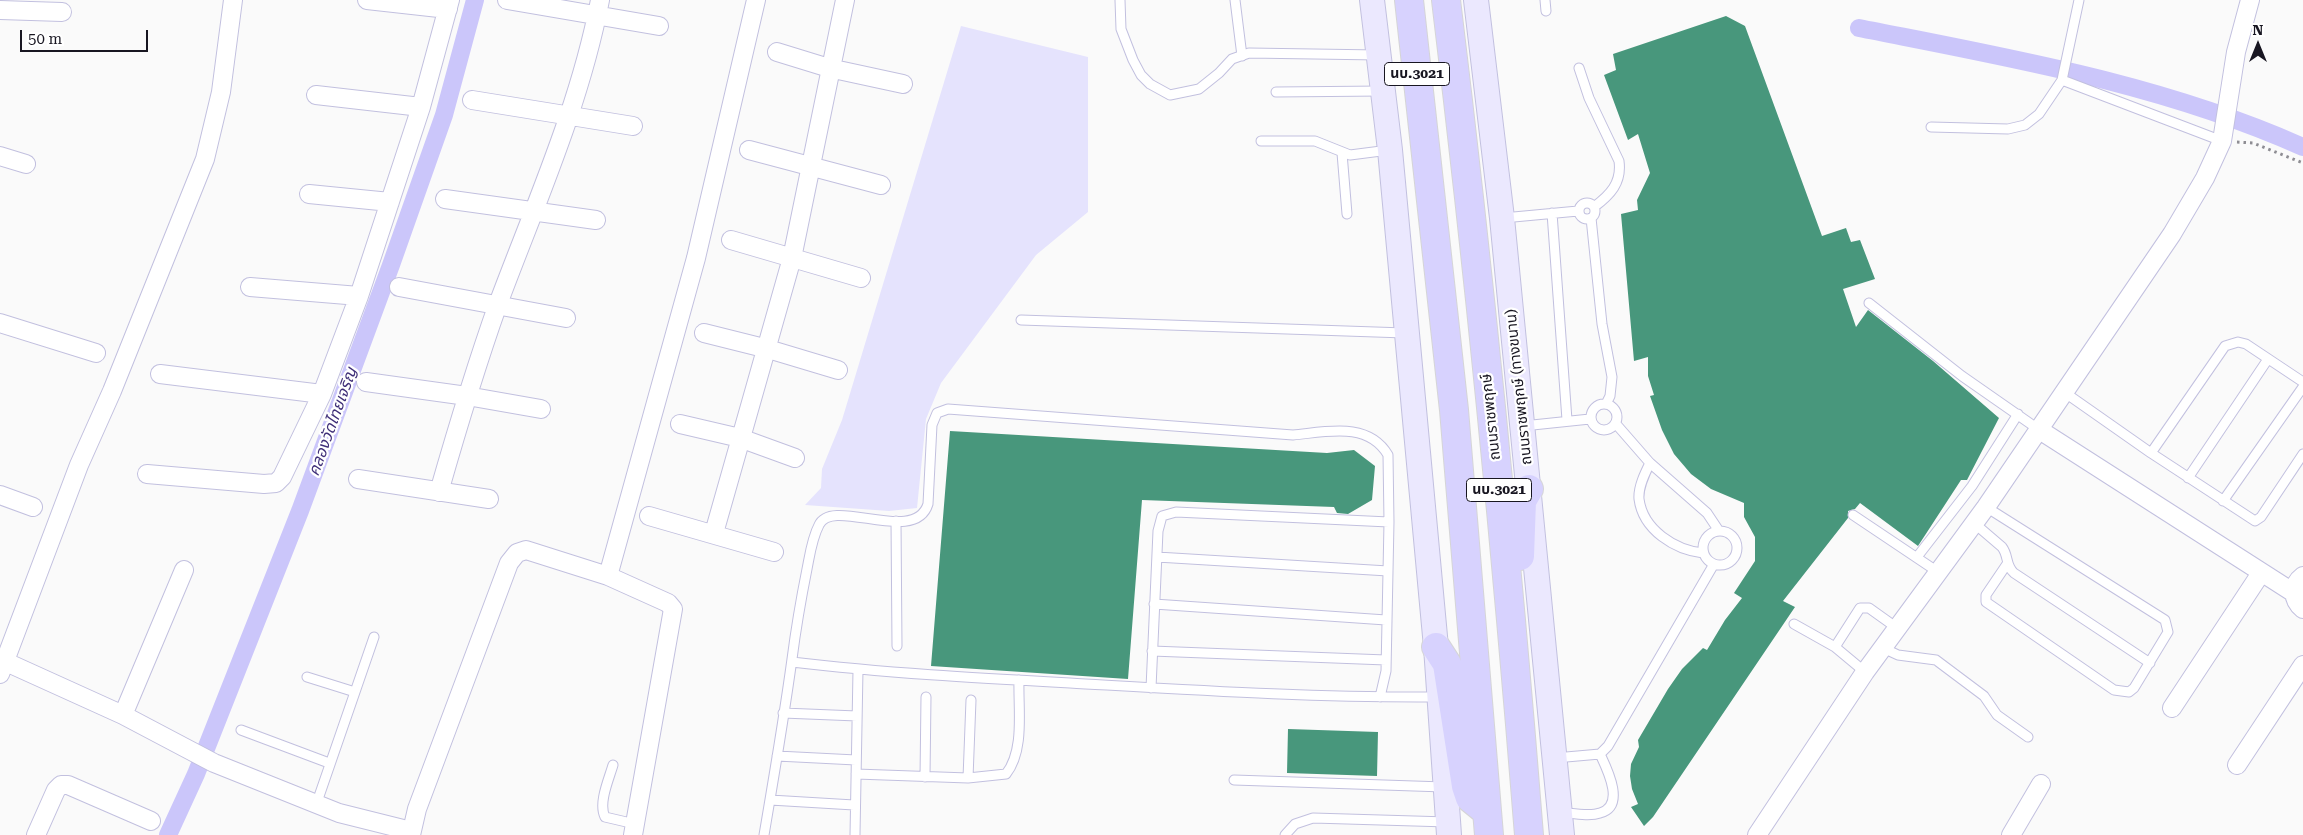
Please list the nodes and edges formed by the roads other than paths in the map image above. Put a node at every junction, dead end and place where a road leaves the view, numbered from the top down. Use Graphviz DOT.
graph roads {
  1 [pos="233,0"];
  2 [pos="367,0"];
  3 [pos="507,0"];
  4 [pos="756,0"];
  5 [pos="845,0"];
  6 [pos="1120,0"];
  7 [pos="1235,0"];
  8 [pos="1372,0"];
  9 [pos="1409,0"];
  10 [pos="1446,0"];
  11 [pos="1476,0"];
  12 [pos="1545,0"];
  13 [pos="2079,0"];
  14 [pos="2250,0"];
  15 [pos="449,4"];
  16 [pos="598,7"];
  17 [pos="0,10"];
  18 [pos="1546,11"];
  19 [pos="62,12"];
  20 [pos="659,26"];
  21 [pos="777,52"];
  22 [pos="1379,54"];
  23 [pos="1242,56"];
  24 [pos="829,68"];
  25 [pos="1579,68"];
  26 [pos="2062,80"];
  27 [pos="903,84"];
  28 [pos="1382,91"];
  29 [pos="1276,92"];
  30 [pos="316,95"];
  31 [pos="472,100"];
  32 [pos="420,107"];
  33 [pos="568,115"];
  34 [pos="633,126"];
  35 [pos="1931,127"];
  36 [pos="1261,141"];
  37 [pos="2222,141"];
  38 [pos="749,150"];
  39 [pos="1390,150"];
  40 [pos="1342,153"];
  41 [pos="0,156"];
  42 [pos="26,164"];
  43 [pos="812,168"];
  44 [pos="881,185"];
  45 [pos="309,194"];
  46 [pos="445,199"];
  47 [pos="390,202"];
  48 [pos="1594,207"];
  49 [pos="1578,210"];
  50 [pos="533,211"];
  51 [pos="1552,213"];
  52 [pos="1347,214"];
  53 [pos="1502,218"];
  54 [pos="1590,218"];
  55 [pos="596,220"];
  56 [pos="731,240"];
  57 [pos="792,258"];
  58 [pos="861,278"];
  59 [pos="250,287"];
  60 [pos="399,287"];
  61 [pos="359,296"];
  62 [pos="1869,303"];
  63 [pos="498,306"];
  64 [pos="566,318"];
  65 [pos="1021,320"];
  66 [pos="0,323"];
  67 [pos="704,333"];
  68 [pos="1405,333"];
  69 [pos="768,349"];
  70 [pos="96,353"];
  71 [pos="2268,358"];
  72 [pos="838,370"];
  73 [pos="160,374"];
  74 [pos="366,382"];
  75 [pos="2303,382"];
  76 [pos="2303,386"];
  77 [pos="2064,392"];
  78 [pos="322,394"];
  79 [pos="467,396"];
  80 [pos="1606,404"];
  81 [pos="541,409"];
  82 [pos="2018,414"];
  83 [pos="1590,419"];
  84 [pos="1567,420"];
  85 [pos="680,424"];
  86 [pos="1616,424"];
  87 [pos="1522,426"];
  88 [pos="2038,430"];
  89 [pos="740,438"];
  90 [pos="2151,454"];
  91 [pos="2303,454"];
  92 [pos="795,458"];
  93 [pos="1650,462"];
  94 [pos="147,474"];
  95 [pos="2188,478"];
  96 [pos="358,480"];
  97 [pos="1529,489"];
  98 [pos="439,492"];
  99 [pos="0,495"];
  100 [pos="489,499"];
  101 [pos="2223,501"];
  102 [pos="33,507"];
  103 [pos="1986,507"];
  104 [pos="1853,515"];
  105 [pos="649,516"];
  106 [pos="896,521"];
  107 [pos="1389,522"];
  108 [pos="1974,523"];
  109 [pos="1719,531"];
  110 [pos="714,533"];
  111 [pos="774,552"];
  112 [pos="1703,553"];
  113 [pos="1156,557"];
  114 [pos="1917,557"];
  115 [pos="1714,564"];
  116 [pos="2007,564"];
  117 [pos="184,570"];
  118 [pos="1388,571"];
  119 [pos="1938,572"];
  120 [pos="2261,573"];
  121 [pos="608,576"];
  122 [pos="2303,576"];
  123 [pos="2294,593"];
  124 [pos="1154,604"];
  125 [pos="2303,609"];
  126 [pos="1386,620"];
  127 [pos="1512,621"];
  128 [pos="1794,624"];
  129 [pos="1897,628"];
  130 [pos="374,636"];
  131 [pos="897,646"];
  132 [pos="1436,647"];
  133 [pos="1835,647"];
  134 [pos="1883,648"];
  135 [pos="1152,651"];
  136 [pos="1386,660"];
  137 [pos="792,662"];
  138 [pos="2150,663"];
  139 [pos="2303,665"];
  140 [pos="3,668"];
  141 [pos="858,670"];
  142 [pos="1865,672"];
  143 [pos="307,677"];
  144 [pos="1019,680"];
  145 [pos="1151,688"];
  146 [pos="355,692"];
  147 [pos="926,697"];
  148 [pos="1380,697"];
  149 [pos="1440,697"];
  150 [pos="971,700"];
  151 [pos="2172,708"];
  152 [pos="783,713"];
  153 [pos="123,715"];
  154 [pos="857,716"];
  155 [pos="240,730"];
  156 [pos="2028,737"];
  157 [pos="1600,754"];
  158 [pos="778,756"];
  159 [pos="1555,758"];
  160 [pos="856,760"];
  161 [pos="329,763"];
  162 [pos="613,764"];
  163 [pos="2237,764"];
  164 [pos="856,774"];
  165 [pos="925,777"];
  166 [pos="968,778"];
  167 [pos="1234,780"];
  168 [pos="2041,784"];
  169 [pos="1446,787"];
  170 [pos="770,800"];
  171 [pos="316,805"];
  172 [pos="854,805"];
  173 [pos="150,821"];
  174 [pos="1488,823"];
  175 [pos="1561,824"];
  176 [pos="1449,828"];
  177 [pos="634,829"];
  178 [pos="411,833"];
  179 [pos="36,835"];
  180 [pos="764,835"];
  181 [pos="854,835"];
  182 [pos="1285,835"];
  183 [pos="1529,835"];
  184 [pos="1757,835"];
  185 [pos="2011,835"];
  1 -- 140 [label="street"];
  2 -- 15 [label="street"];
  3 -- 16 [label="street"];
  4 -- 121 [label="street"];
  5 -- 24 [label="street"];
  6 -- 23 [label="lane"];
  7 -- 23 [label="lane"];
  8 -- 22 [label="main road, นบ.3021"];
  9 -- 174 [label="main road, นบ.3021"];
  10 -- 127 [label="main road, ถนนราชพฤกษ์ / นบ.3021"];
  11 -- 53 [label="main road, ถนนราชพฤกษ์ (ทางขนาน) / นบ.3021"];
  12 -- 18 [label="lane"];
  13 -- 26 [label="lane"];
  14 -- 37 [label="street"];
  15 -- 32 [label="street"];
  16 -- 20 [label="street"];
  16 -- 33 [label="street"];
  17 -- 19 [label="street"];
  21 -- 24 [label="street"];
  22 -- 23 [label="lane"];
  22 -- 28 [label="main road, นบ.3021"];
  24 -- 27 [label="street"];
  24 -- 43 [label="street"];
  25 -- 48 [label="lane"];
  26 -- 35 [label="lane"];
  26 -- 37 [label="lane"];
  28 -- 29 [label="lane"];
  28 -- 39 [label="main road, นบ.3021"];
  30 -- 32 [label="street"];
  31 -- 33 [label="street"];
  32 -- 47 [label="street"];
  33 -- 34 [label="street"];
  33 -- 50 [label="street"];
  36 -- 40 [label="lane"];
  37 -- 77 [label="street"];
  38 -- 43 [label="street"];
  39 -- 40 [label="lane"];
  39 -- 68 [label="main road, นบ.3021"];
  40 -- 52 [label="lane"];
  41 -- 42 [label="street"];
  43 -- 44 [label="street"];
  43 -- 57 [label="street"];
  45 -- 47 [label="street"];
  46 -- 50 [label="street"];
  47 -- 61 [label="street"];
  48 -- 49 [label="lane"];
  48 -- 54 [label="lane"];
  49 -- 51 [label="lane"];
  49 -- 54 [label="lane"];
  50 -- 55 [label="street"];
  50 -- 63 [label="street"];
  51 -- 53 [label="lane"];
  51 -- 84 [label="lane"];
  53 -- 87 [label="main road, ถนนราชพฤกษ์ (ทางขนาน) / นบ.3021"];
  54 -- 80 [label="lane"];
  56 -- 57 [label="street"];
  57 -- 58 [label="street"];
  57 -- 69 [label="street"];
  59 -- 61 [label="street"];
  60 -- 63 [label="street"];
  61 -- 78 [label="street"];
  62 -- 82 [label="lane"];
  63 -- 64 [label="street"];
  63 -- 79 [label="street"];
  65 -- 68 [label="lane"];
  66 -- 70 [label="street"];
  67 -- 69 [label="street"];
  68 -- 132 [label="main road, นบ.3021"];
  69 -- 72 [label="street"];
  69 -- 89 [label="street"];
  71 -- 75 [label="lane"];
  71 -- 90 [label="lane"];
  71 -- 95 [label="lane"];
  73 -- 78 [label="street"];
  74 -- 79 [label="street"];
  76 -- 101 [label="lane"];
  77 -- 88 [label="street"];
  77 -- 90 [label="lane"];
  78 -- 94 [label="street"];
  79 -- 81 [label="street"];
  79 -- 98 [label="street"];
  80 -- 83 [label="lane"];
  80 -- 86 [label="lane"];
  82 -- 88 [label="lane"];
  82 -- 114 [label="lane"];
  83 -- 84 [label="lane"];
  83 -- 86 [label="lane"];
  84 -- 87 [label="lane"];
  85 -- 89 [label="street"];
  86 -- 93 [label="lane"];
  87 -- 97 [label="main road, ถนนราชพฤกษ์ (ทางขนาน) / นบ.3021"];
  88 -- 103 [label="street"];
  88 -- 120 [label="street"];
  89 -- 92 [label="street"];
  89 -- 110 [label="street"];
  90 -- 95 [label="lane"];
  91 -- 101 [label="lane"];
  93 -- 109 [label="lane"];
  93 -- 112 [label="lane"];
  95 -- 101 [label="lane"];
  96 -- 98 [label="street"];
  97 -- 127 [label="main road"];
  97 -- 159 [label="main road, ถนนราชพฤกษ์ (ทางขนาน) / นบ.3021"];
  98 -- 100 [label="street"];
  99 -- 102 [label="street"];
  103 -- 108 [label="street"];
  103 -- 138 [label="lane"];
  104 -- 114 [label="lane"];
  105 -- 110 [label="street"];
  106 -- 107 [label="lane"];
  106 -- 131 [label="lane"];
  106 -- 137 [label="lane"];
  107 -- 113 [label="lane"];
  107 -- 118 [label="lane"];
  108 -- 116 [label="lane"];
  108 -- 119 [label="street"];
  109 -- 112 [label="lane"];
  109 -- 115 [label="lane"];
  110 -- 111 [label="street"];
  112 -- 115 [label="lane"];
  113 -- 118 [label="lane"];
  113 -- 124 [label="lane"];
  114 -- 119 [label="lane"];
  115 -- 157 [label="lane"];
  116 -- 138 [label="lane"];
  116 -- 138 [label="lane"];
  117 -- 153 [label="street"];
  118 -- 126 [label="lane"];
  119 -- 129 [label="street"];
  120 -- 123 [label="street"];
  120 -- 151 [label="street"];
  121 -- 177 [label="street"];
  121 -- 178 [label="street"];
  122 -- 123 [label="street"];
  123 -- 125 [label="street"];
  124 -- 126 [label="lane"];
  124 -- 135 [label="lane"];
  126 -- 136 [label="lane"];
  127 -- 183 [label="main road, ถนนราชพฤกษ์ / นบ.3021"];
  128 -- 133 [label="lane"];
  129 -- 133 [label="lane"];
  129 -- 134 [label="street"];
  130 -- 146 [label="lane"];
  132 -- 149 [label="main road, นบ.3021"];
  132 -- 174 [label="main road"];
  133 -- 142 [label="lane"];
  134 -- 142 [label="street"];
  134 -- 156 [label="lane"];
  135 -- 136 [label="lane"];
  135 -- 145 [label="lane"];
  136 -- 148 [label="lane"];
  137 -- 141 [label="lane"];
  137 -- 152 [label="lane"];
  139 -- 163 [label="street"];
  140 -- 153 [label="street"];
  141 -- 144 [label="lane"];
  141 -- 154 [label="lane"];
  142 -- 184 [label="street"];
  143 -- 146 [label="lane"];
  144 -- 145 [label="lane"];
  144 -- 166 [label="lane"];
  145 -- 148 [label="lane"];
  146 -- 161 [label="lane"];
  147 -- 165 [label="lane"];
  148 -- 149 [label="lane"];
  149 -- 169 [label="main road, นบ.3021"];
  150 -- 166 [label="lane"];
  152 -- 154 [label="lane"];
  152 -- 158 [label="lane"];
  153 -- 171 [label="street"];
  154 -- 160 [label="lane"];
  155 -- 161 [label="lane"];
  157 -- 159 [label="lane"];
  157 -- 175 [label="lane"];
  158 -- 160 [label="lane"];
  158 -- 170 [label="lane"];
  159 -- 175 [label="main road, ถนนราชพฤกษ์ (ทางขนาน) / นบ.3021"];
  160 -- 164 [label="lane"];
  161 -- 171 [label="lane"];
  162 -- 177 [label="lane"];
  164 -- 165 [label="lane"];
  164 -- 172 [label="lane"];
  165 -- 166 [label="lane"];
  167 -- 169 [label="lane"];
  168 -- 185 [label="street"];
  169 -- 176 [label="main road, นบ.3021"];
  170 -- 172 [label="lane"];
  170 -- 180 [label="lane"];
  171 -- 178 [label="street"];
  172 -- 181 [label="lane"];
  173 -- 179 [label="street"];
  176 -- 182 [label="lane"];
}
